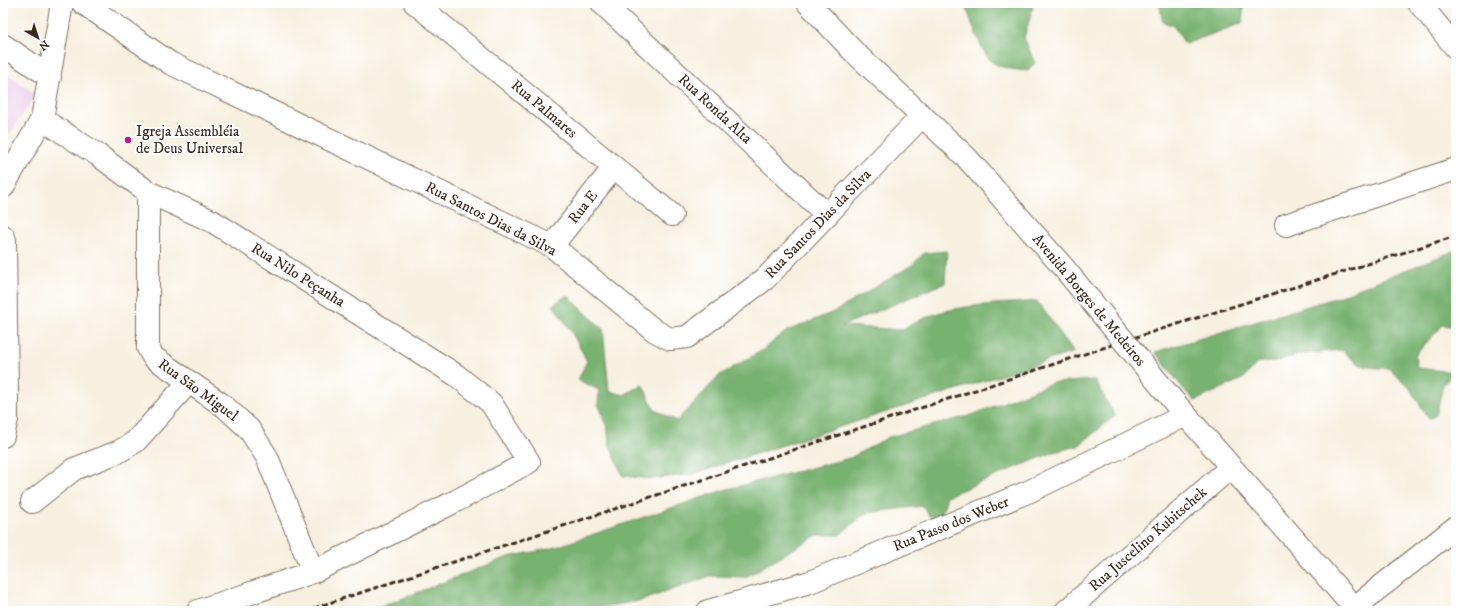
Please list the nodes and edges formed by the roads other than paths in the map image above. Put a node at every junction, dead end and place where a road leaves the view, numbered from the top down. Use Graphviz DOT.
graph roads {
  1 [pos="62,3"];
  2 [pos="83,3"];
  3 [pos="415,3"];
  4 [pos="602,3"];
  5 [pos="808,3"];
  6 [pos="1419,3"];
  7 [pos="3,45"];
  8 [pos="1456,48"];
  9 [pos="50,77"];
  10 [pos="922,116"];
  11 [pos="42,119"];
  12 [pos="614,167"];
  13 [pos="1456,169"];
  14 [pos="3,187"];
  15 [pos="148,192"];
  16 [pos="672,215"];
  17 [pos="827,215"];
  18 [pos="1286,225"];
  19 [pos="3,236"];
  20 [pos="552,246"];
  21 [pos="190,382"];
  22 [pos="1181,409"];
  23 [pos="3,436"];
  24 [pos="1231,467"];
  25 [pos="32,502"];
  26 [pos="1456,527"];
  27 [pos="313,572"];
  28 [pos="1354,610"];
  29 [pos="198,611"];
  30 [pos="708,611"];
  31 [pos="1066,611"];
  1 -- 9 [label="street"];
  2 -- 20 [label="street, Rua Santos Dias da Silva"];
  3 -- 12 [label="street, Rua Palmares"];
  4 -- 17 [label="street, Rua Ronda Alta"];
  5 -- 10 [label="street, Avenida Borges de Medeiros"];
  6 -- 8 [label="street"];
  7 -- 9 [label="street"];
  9 -- 11 [label="street"];
  10 -- 17 [label="street, Rua Santos Dias da Silva"];
  10 -- 22 [label="street, Avenida Borges de Medeiros, bridge"];
  11 -- 14 [label="street"];
  11 -- 15 [label="street, Rua Nilo Peçanha"];
  12 -- 16 [label="street, Rua Palmares"];
  12 -- 20 [label="street, Rua E"];
  13 -- 18 [label="street"];
  15 -- 21 [label="street, Rua São Miguel"];
  15 -- 27 [label="street, Rua Nilo Peçanha"];
  17 -- 20 [label="street, Rua Santos Dias da Silva"];
  19 -- 23 [label="street"];
  21 -- 25 [label="street"];
  21 -- 27 [label="street, Rua São Miguel"];
  22 -- 24 [label="street, Avenida Borges de Medeiros"];
  22 -- 30 [label="street, Rua Passo dos Weber"];
  24 -- 28 [label="street, Avenida Borges de Medeiros"];
  24 -- 31 [label="street, Rua Juscelino Kubitschek"];
  26 -- 28 [label="street"];
  27 -- 29 [label="street"];
}
